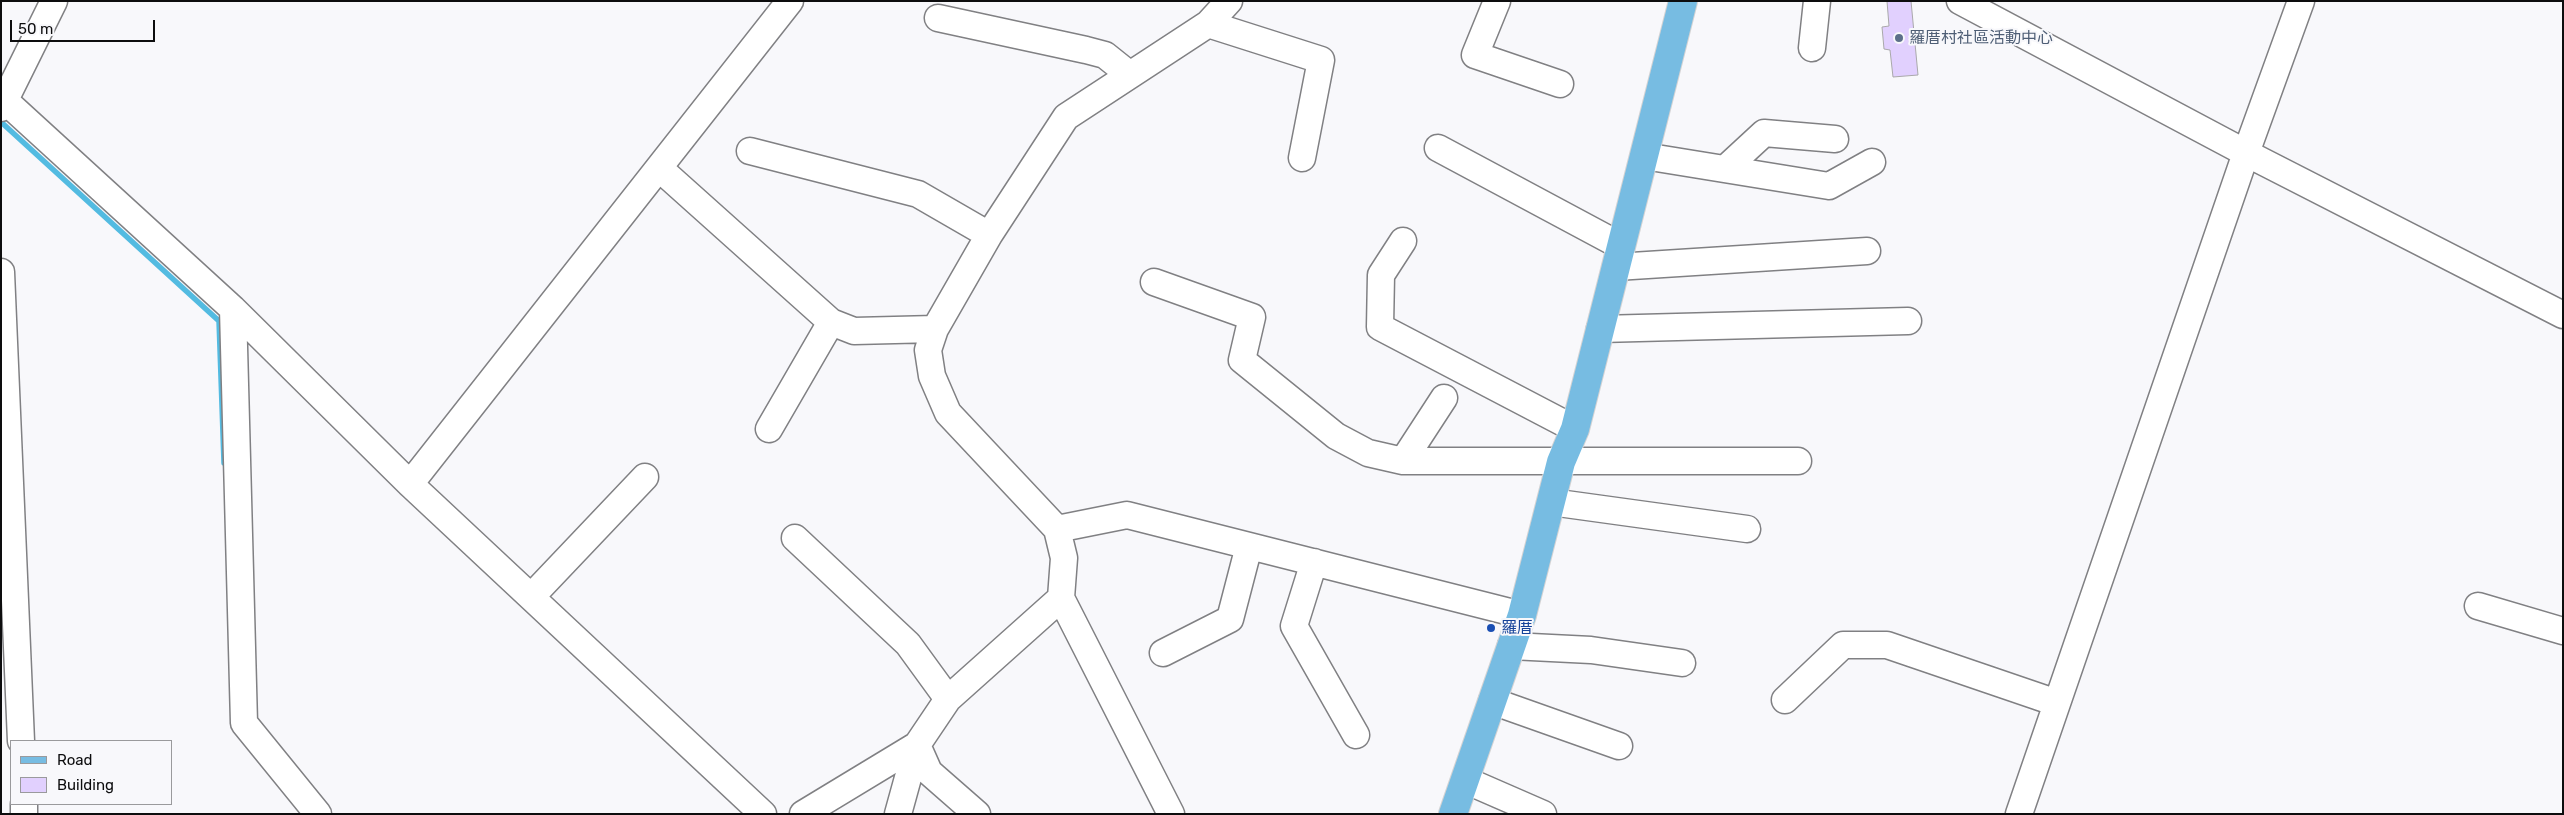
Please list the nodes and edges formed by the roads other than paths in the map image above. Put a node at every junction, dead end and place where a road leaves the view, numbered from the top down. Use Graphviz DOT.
graph roads {
  1 [pos="54,1"];
  2 [pos="790,1"];
  3 [pos="1229,1"];
  4 [pos="1496,1"];
  5 [pos="1683,1"];
  6 [pos="1816,1"];
  7 [pos="2301,1"];
  8 [pos="1971,4"];
  9 [pos="938,18"];
  10 [pos="1208,24"];
  11 [pos="1812,48"];
  12 [pos="1130,74"];
  13 [pos="1560,84"];
  14 [pos="2,101"];
  15 [pos="1835,139"];
  16 [pos="1438,148"];
  17 [pos="750,152"];
  18 [pos="2246,153"];
  19 [pos="1644,156"];
  20 [pos="1302,158"];
  21 [pos="1872,162"];
  22 [pos="659,168"];
  23 [pos="1725,169"];
  24 [pos="989,235"];
  25 [pos="1403,241"];
  26 [pos="1867,252"];
  27 [pos="1618,257"];
  28 [pos="1,272"];
  29 [pos="1154,282"];
  30 [pos="233,309"];
  31 [pos="2563,315"];
  32 [pos="831,322"];
  33 [pos="1908,322"];
  34 [pos="935,329"];
  35 [pos="1600,329"];
  36 [pos="1444,398"];
  37 [pos="1575,428"];
  38 [pos="770,429"];
  39 [pos="1403,461"];
  40 [pos="1798,461"];
  41 [pos="1561,462"];
  42 [pos="645,477"];
  43 [pos="410,484"];
  44 [pos="1551,502"];
  45 [pos="1057,529"];
  46 [pos="1747,529"];
  47 [pos="795,538"];
  48 [pos="1249,546"];
  49 [pos="1314,562"];
  50 [pos="531,597"];
  51 [pos="1061,598"];
  52 [pos="2478,606"];
  53 [pos="1522,615"];
  54 [pos="2563,631"];
  55 [pos="1511,646"];
  56 [pos="1163,653"];
  57 [pos="1682,662"];
  58 [pos="948,699"];
  59 [pos="1785,700"];
  60 [pos="1492,701"];
  61 [pos="2057,702"];
  62 [pos="1356,735"];
  63 [pos="21,740"];
  64 [pos="917,745"];
  65 [pos="1620,746"];
  66 [pos="1464,780"];
  67 [pos="318,814"];
  68 [pos="762,814"];
  69 [pos="803,814"];
  70 [pos="898,814"];
  71 [pos="977,814"];
  72 [pos="1171,814"];
  73 [pos="1452,814"];
  74 [pos="1543,814"];
  75 [pos="2018,814"];
  1 -- 14 [label="street"];
  2 -- 22 [label="street"];
  3 -- 10 [label="street"];
  4 -- 13 [label="street"];
  5 -- 19 [label="main road"];
  6 -- 11 [label="street"];
  7 -- 18 [label="street"];
  8 -- 18 [label="street"];
  9 -- 12 [label="street"];
  10 -- 12 [label="street"];
  10 -- 20 [label="street"];
  12 -- 24 [label="street"];
  14 -- 30 [label="street"];
  15 -- 23 [label="street"];
  16 -- 27 [label="street"];
  17 -- 24 [label="street"];
  18 -- 31 [label="street"];
  18 -- 61 [label="street"];
  19 -- 23 [label="street"];
  19 -- 27 [label="main road"];
  21 -- 23 [label="street"];
  22 -- 32 [label="street"];
  22 -- 43 [label="street"];
  24 -- 34 [label="street"];
  25 -- 37 [label="street"];
  26 -- 27 [label="street"];
  27 -- 35 [label="main road"];
  28 -- 63 [label="street"];
  29 -- 39 [label="street"];
  30 -- 43 [label="street"];
  30 -- 67 [label="street"];
  32 -- 34 [label="street"];
  32 -- 38 [label="street"];
  33 -- 35 [label="street"];
  34 -- 45 [label="street"];
  35 -- 37 [label="main road"];
  36 -- 39 [label="street"];
  37 -- 41 [label="main road"];
  39 -- 41 [label="street"];
  40 -- 41 [label="street"];
  41 -- 44 [label="main road"];
  42 -- 50 [label="street"];
  43 -- 50 [label="street"];
  44 -- 46 [label="street"];
  44 -- 53 [label="main road"];
  45 -- 48 [label="street"];
  45 -- 51 [label="street"];
  47 -- 58 [label="street"];
  48 -- 49 [label="street"];
  48 -- 56 [label="street"];
  49 -- 53 [label="street"];
  49 -- 62 [label="street"];
  50 -- 68 [label="street"];
  51 -- 58 [label="street"];
  51 -- 72 [label="street"];
  52 -- 54 [label="street"];
  53 -- 55 [label="main road"];
  55 -- 57 [label="street"];
  55 -- 60 [label="main road"];
  58 -- 64 [label="street"];
  59 -- 61 [label="street"];
  60 -- 65 [label="street"];
  60 -- 66 [label="main road"];
  61 -- 75 [label="street"];
  64 -- 69 [label="street"];
  64 -- 70 [label="street"];
  64 -- 71 [label="street"];
  66 -- 73 [label="main road"];
  66 -- 74 [label="street"];
}
